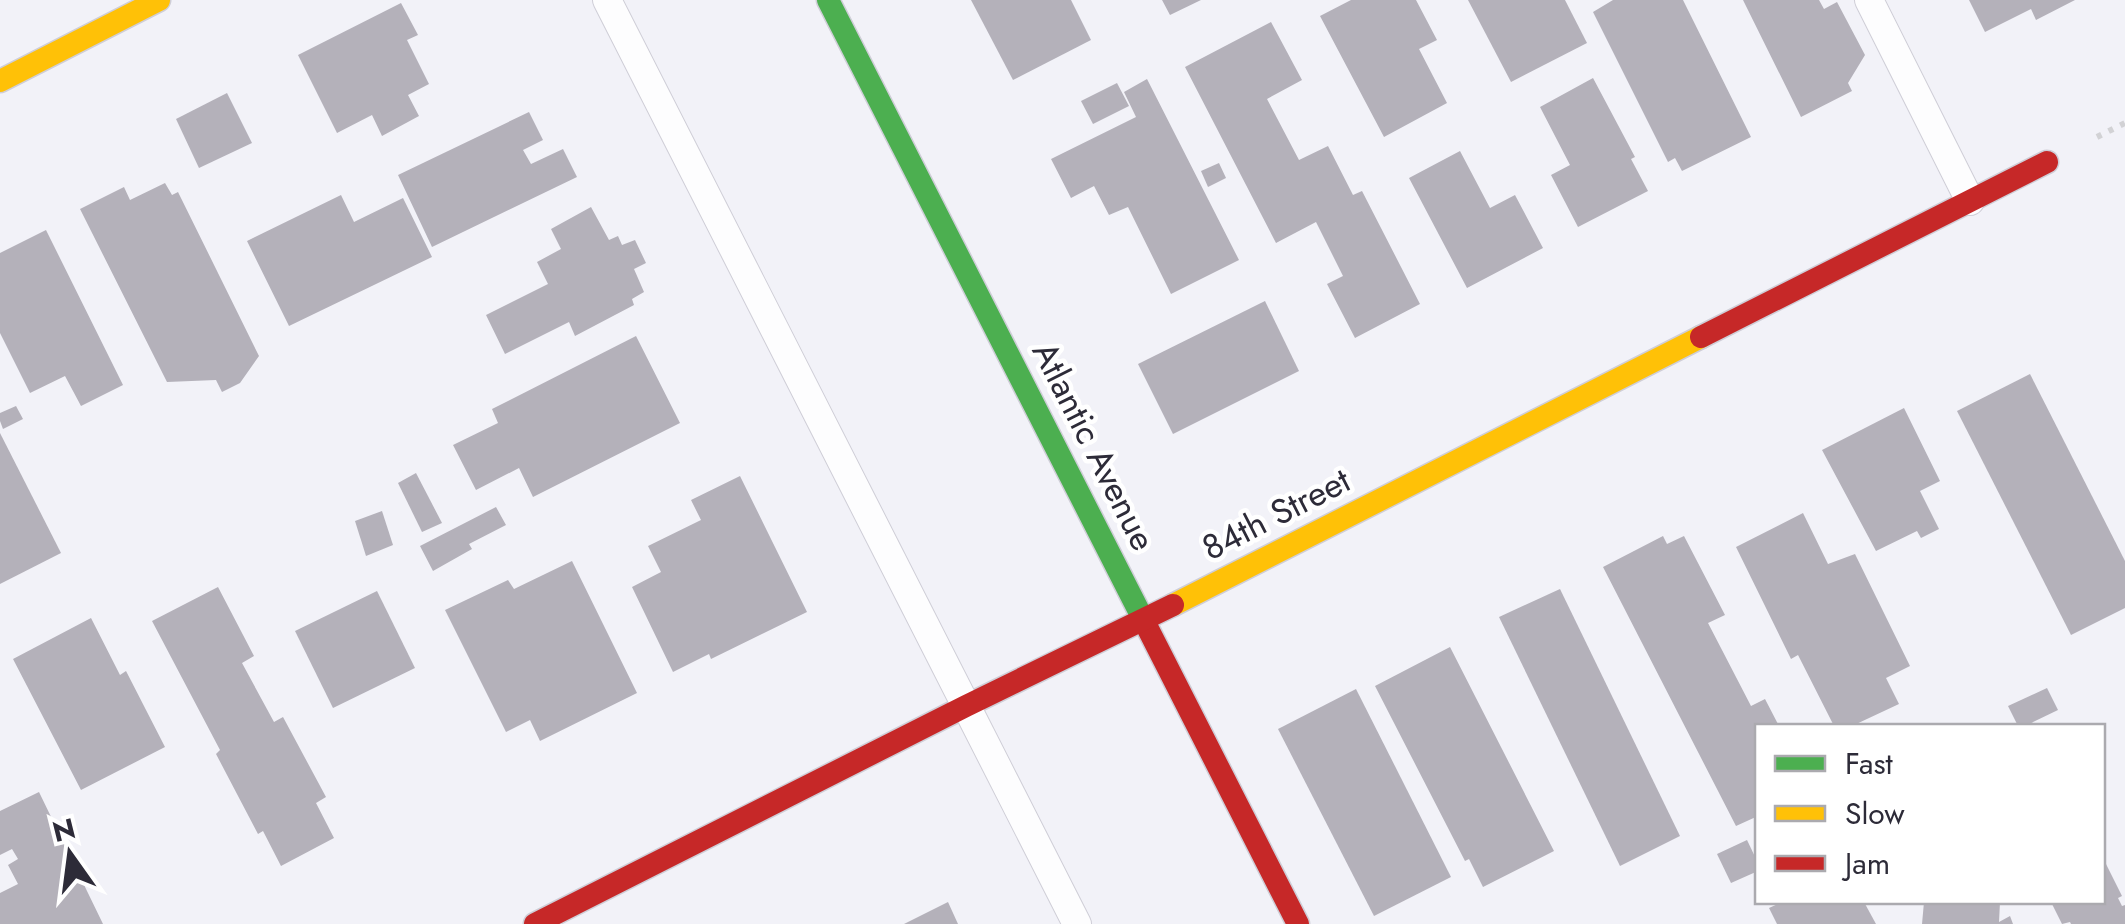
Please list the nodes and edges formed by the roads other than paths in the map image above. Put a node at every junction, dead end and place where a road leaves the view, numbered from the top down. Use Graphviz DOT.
graph roads {
  1 [pos="158,0"];
  2 [pos="606,0"];
  3 [pos="828,0"];
  4 [pos="1868,0"];
  5 [pos="0,81"];
  6 [pos="2046,162"];
  7 [pos="1970,201"];
  8 [pos="1143,620"];
  9 [pos="966,706"];
  10 [pos="535,924"];
  11 [pos="1077,924"];
  12 [pos="1298,924"];
  1 -- 5 [label="street"];
  2 -- 9 [label="lane"];
  3 -- 8 [label="street, Atlantic Avenue"];
  4 -- 7 [label="lane"];
  6 -- 7 [label="street, 84th Street"];
  7 -- 8 [label="street, 84th Street"];
  8 -- 9 [label="street, 84th Street"];
  8 -- 12 [label="street, Atlantic Avenue"];
  9 -- 10 [label="street, 84th Street"];
  9 -- 11 [label="lane"];
}
